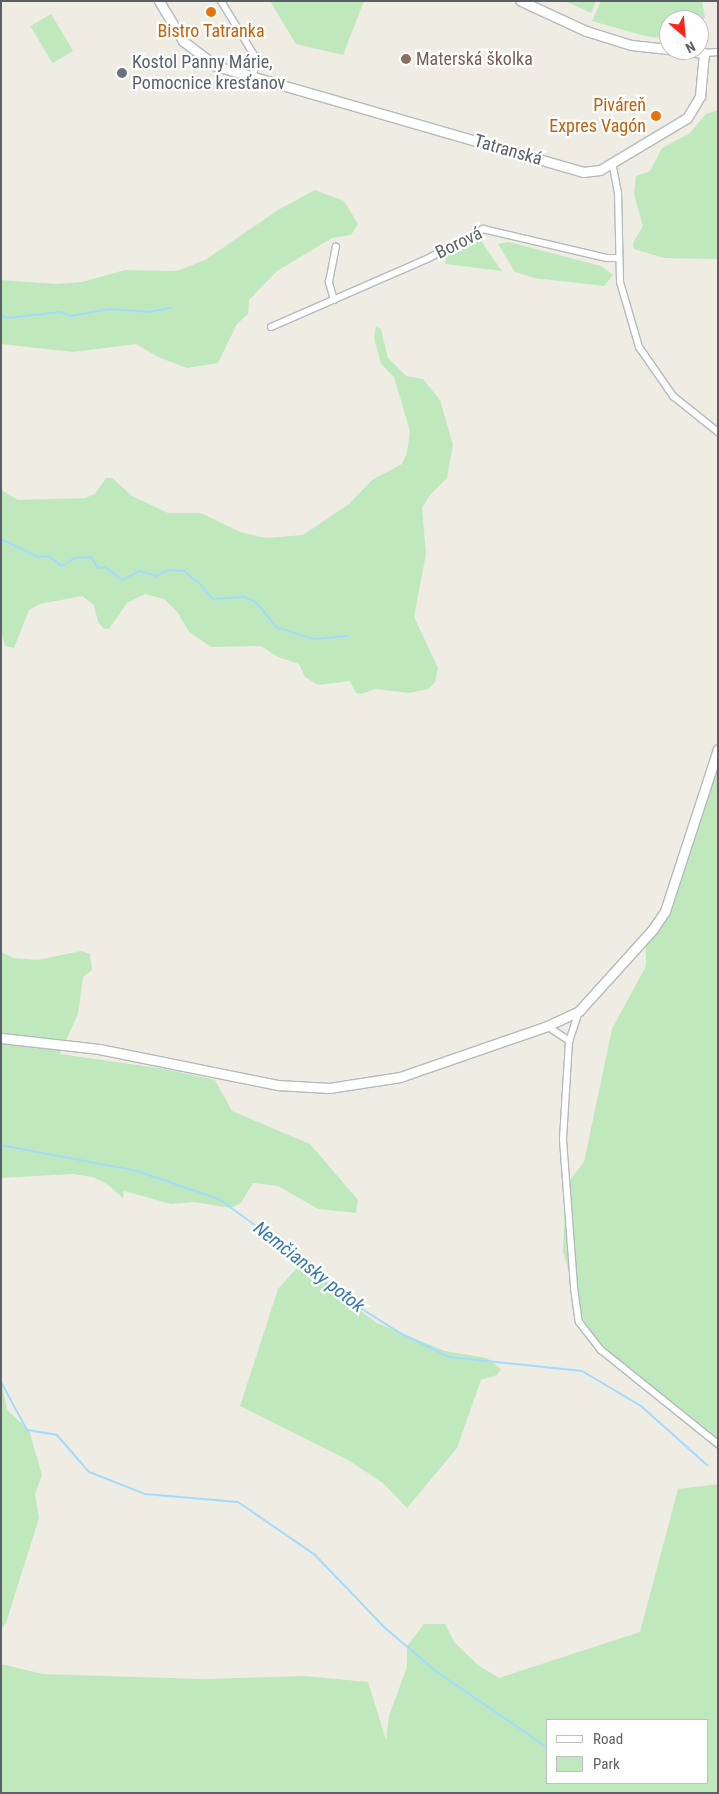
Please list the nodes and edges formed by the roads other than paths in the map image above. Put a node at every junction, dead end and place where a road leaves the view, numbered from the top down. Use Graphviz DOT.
graph roads {
  1 [pos="159,1"];
  2 [pos="221,1"];
  3 [pos="521,1"];
  4 [pos="659,47"];
  5 [pos="703,60"];
  6 [pos="252,76"];
  7 [pos="612,162"];
  8 [pos="336,247"];
  9 [pos="619,258"];
  10 [pos="334,300"];
  11 [pos="271,327"];
  12 [pos="718,432"];
  13 [pos="718,749"];
  14 [pos="579,1011"];
  15 [pos="547,1026"];
  16 [pos="1,1038"];
  17 [pos="570,1041"];
  18 [pos="718,1444"];
  1 -- 6 [label="street, Tatranská"];
  2 -- 6 [label="street"];
  3 -- 4 [label="street"];
  5 -- 7 [label="street, Tatranská"];
  6 -- 7 [label="street, Tatranská"];
  7 -- 9 [label="street"];
  8 -- 10 [label="street"];
  9 -- 10 [label="street, Borová"];
  9 -- 12 [label="street"];
  10 -- 11 [label="street, Borová"];
  13 -- 14 [label="street"];
  14 -- 15 [label="street"];
  14 -- 17 [label="street"];
  15 -- 16 [label="street"];
  15 -- 17 [label="street"];
  17 -- 18 [label="street"];
}
